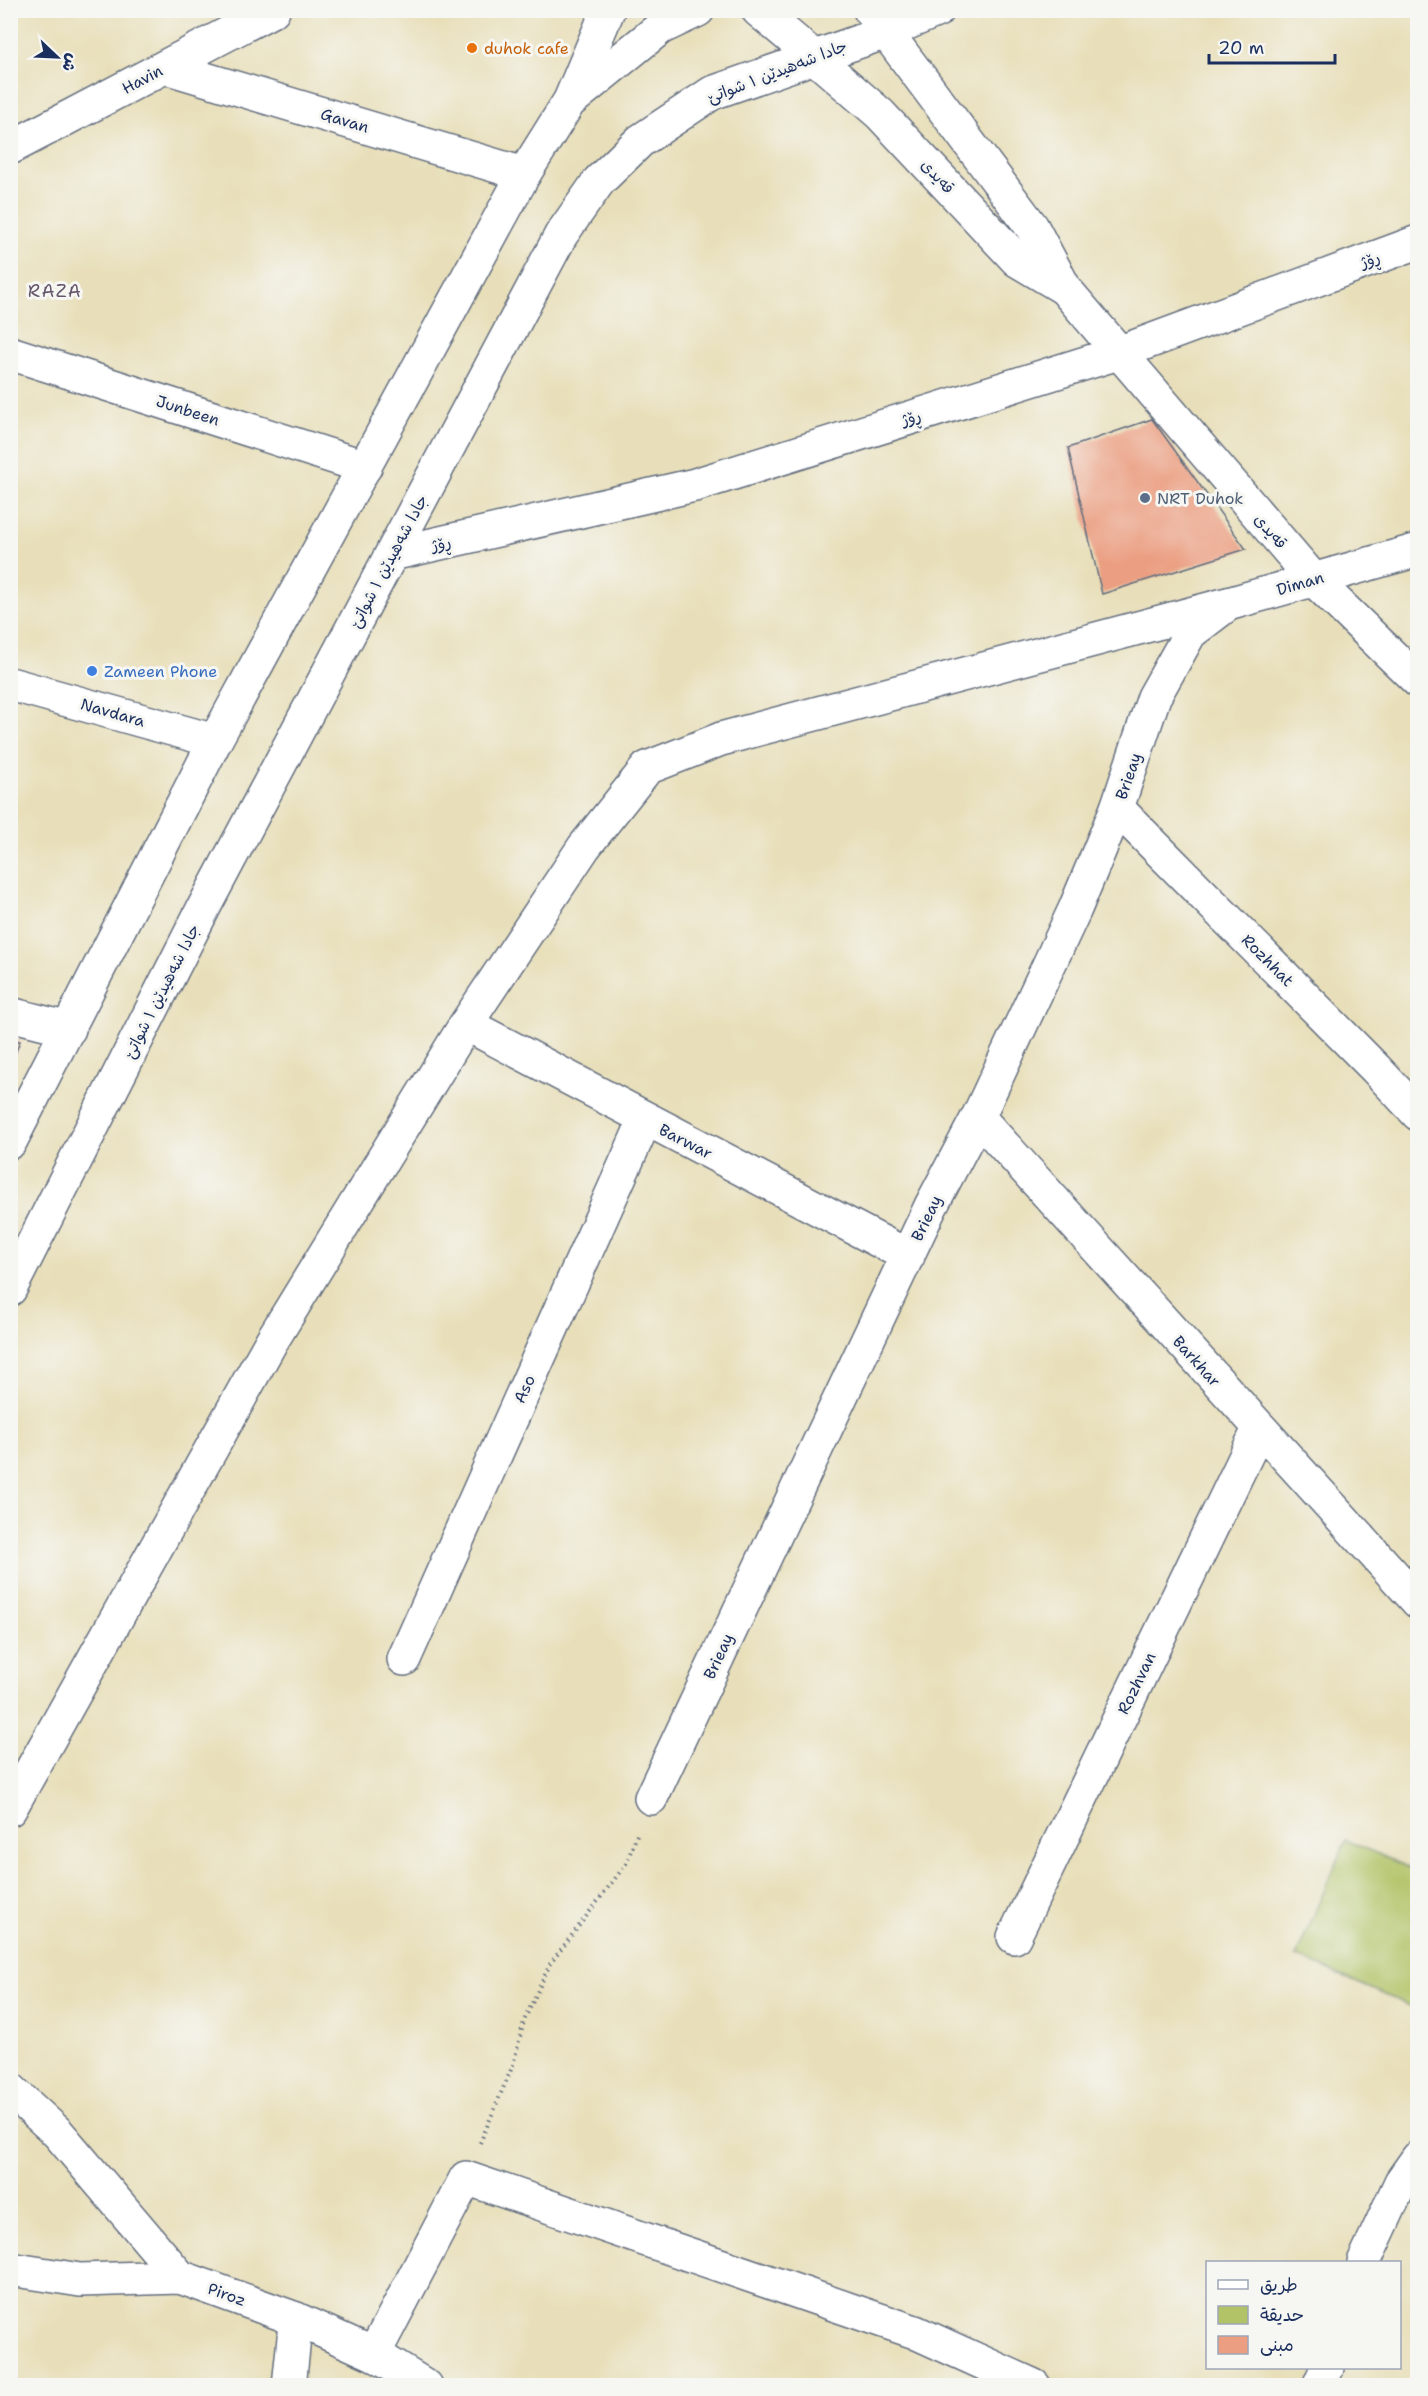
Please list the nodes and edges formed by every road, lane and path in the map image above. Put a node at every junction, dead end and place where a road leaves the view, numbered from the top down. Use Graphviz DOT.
graph roads {
  1 [pos="273,10"];
  2 [pos="608,10"];
  3 [pos="698,10"];
  4 [pos="758,10"];
  5 [pos="938,10"];
  6 [pos="878,21"];
  7 [pos="814,57"];
  8 [pos="165,67"];
  9 [pos="569,102"];
  10 [pos="10,148"];
  11 [pos="524,174"];
  12 [pos="1418,242"];
  13 [pos="1065,289"];
  14 [pos="10,353"];
  15 [pos="1118,353"];
  16 [pos="365,467"];
  17 [pos="1418,550"];
  18 [pos="392,554"];
  19 [pos="1313,579"];
  20 [pos="1228,604"];
  21 [pos="1190,633"];
  22 [pos="1418,681"];
  23 [pos="10,684"];
  24 [pos="215,741"];
  25 [pos="1117,808"];
  26 [pos="10,1014"];
  27 [pos="466,1024"];
  28 [pos="69,1029"];
  29 [pos="1418,1114"];
  30 [pos="978,1118"];
  31 [pos="645,1120"];
  32 [pos="10,1142"];
  33 [pos="908,1256"];
  34 [pos="10,1289"];
  35 [pos="1259,1429"];
  36 [pos="1418,1602"];
  37 [pos="404,1659"];
  38 [pos="651,1798"];
  39 [pos="10,1809"];
  40 [pos="1014,1937"];
  41 [pos="10,2089"];
  42 [pos="1418,2158"];
  43 [pos="466,2178"];
  44 [pos="1364,2261"];
  45 [pos="10,2269"];
  46 [pos="180,2277"];
  47 [pos="296,2319"];
  48 [pos="374,2354"];
  49 [pos="1326,2369"];
  50 [pos="289,2385"];
  51 [pos="426,2385"];
  52 [pos="1035,2385"];
  53 [pos="1318,2385"];
  1 -- 8 [label="street, Havin"];
  2 -- 9 [label="street"];
  3 -- 9 [label="street"];
  4 -- 7 [label="street, قەیدی"];
  5 -- 6 [label="street, جادا شەهیدێن ١ شواتێ"];
  6 -- 7 [label="street, جادا شەهیدێن ١ شواتێ"];
  6 -- 13 [label="street, قەیدی"];
  7 -- 13 [label="street, قەیدی"];
  7 -- 18 [label="street, جادا شەهیدێن ١ شواتێ"];
  8 -- 10 [label="street, Havin"];
  8 -- 11 [label="street, Gavan"];
  9 -- 11 [label="street"];
  11 -- 16 [label="street"];
  12 -- 15 [label="street, ڕۆژ"];
  13 -- 15 [label="street, قەیدی"];
  14 -- 16 [label="street, Junbeen"];
  15 -- 18 [label="street, ڕۆژ"];
  15 -- 19 [label="street, قەیدی"];
  16 -- 24 [label="street"];
  17 -- 19 [label="street, Diman"];
  18 -- 34 [label="street, جادا شەهیدێن ١ شواتێ"];
  19 -- 20 [label="street, Diman"];
  19 -- 22 [label="street, قەیدی"];
  20 -- 21 [label="street, Diman"];
  20 -- 27 [label="street"];
  21 -- 25 [label="street, Brieay"];
  23 -- 24 [label="street, Navdara"];
  24 -- 28 [label="street"];
  25 -- 29 [label="street, Rozhhat"];
  25 -- 30 [label="street, Brieay"];
  26 -- 28 [label="street"];
  27 -- 31 [label="street, Barwar"];
  27 -- 39 [label="street"];
  28 -- 32 [label="street"];
  30 -- 33 [label="street, Brieay"];
  30 -- 35 [label="street, Barkhar"];
  31 -- 33 [label="street, Barwar"];
  31 -- 37 [label="street, Aso"];
  33 -- 38 [label="street, Brieay"];
  35 -- 36 [label="street, Barkhar"];
  35 -- 40 [label="street, Rozhvan"];
  38 -- 43 [label="path"];
  41 -- 46 [label="street"];
  42 -- 44 [label="street"];
  43 -- 48 [label="street"];
  43 -- 52 [label="street"];
  45 -- 46 [label="street, Piroz"];
  46 -- 47 [label="street, Piroz"];
  47 -- 48 [label="street, Piroz"];
  47 -- 50 [label="street"];
  48 -- 51 [label="street, Piroz"];
  49 -- 53 [label="street"];
}
